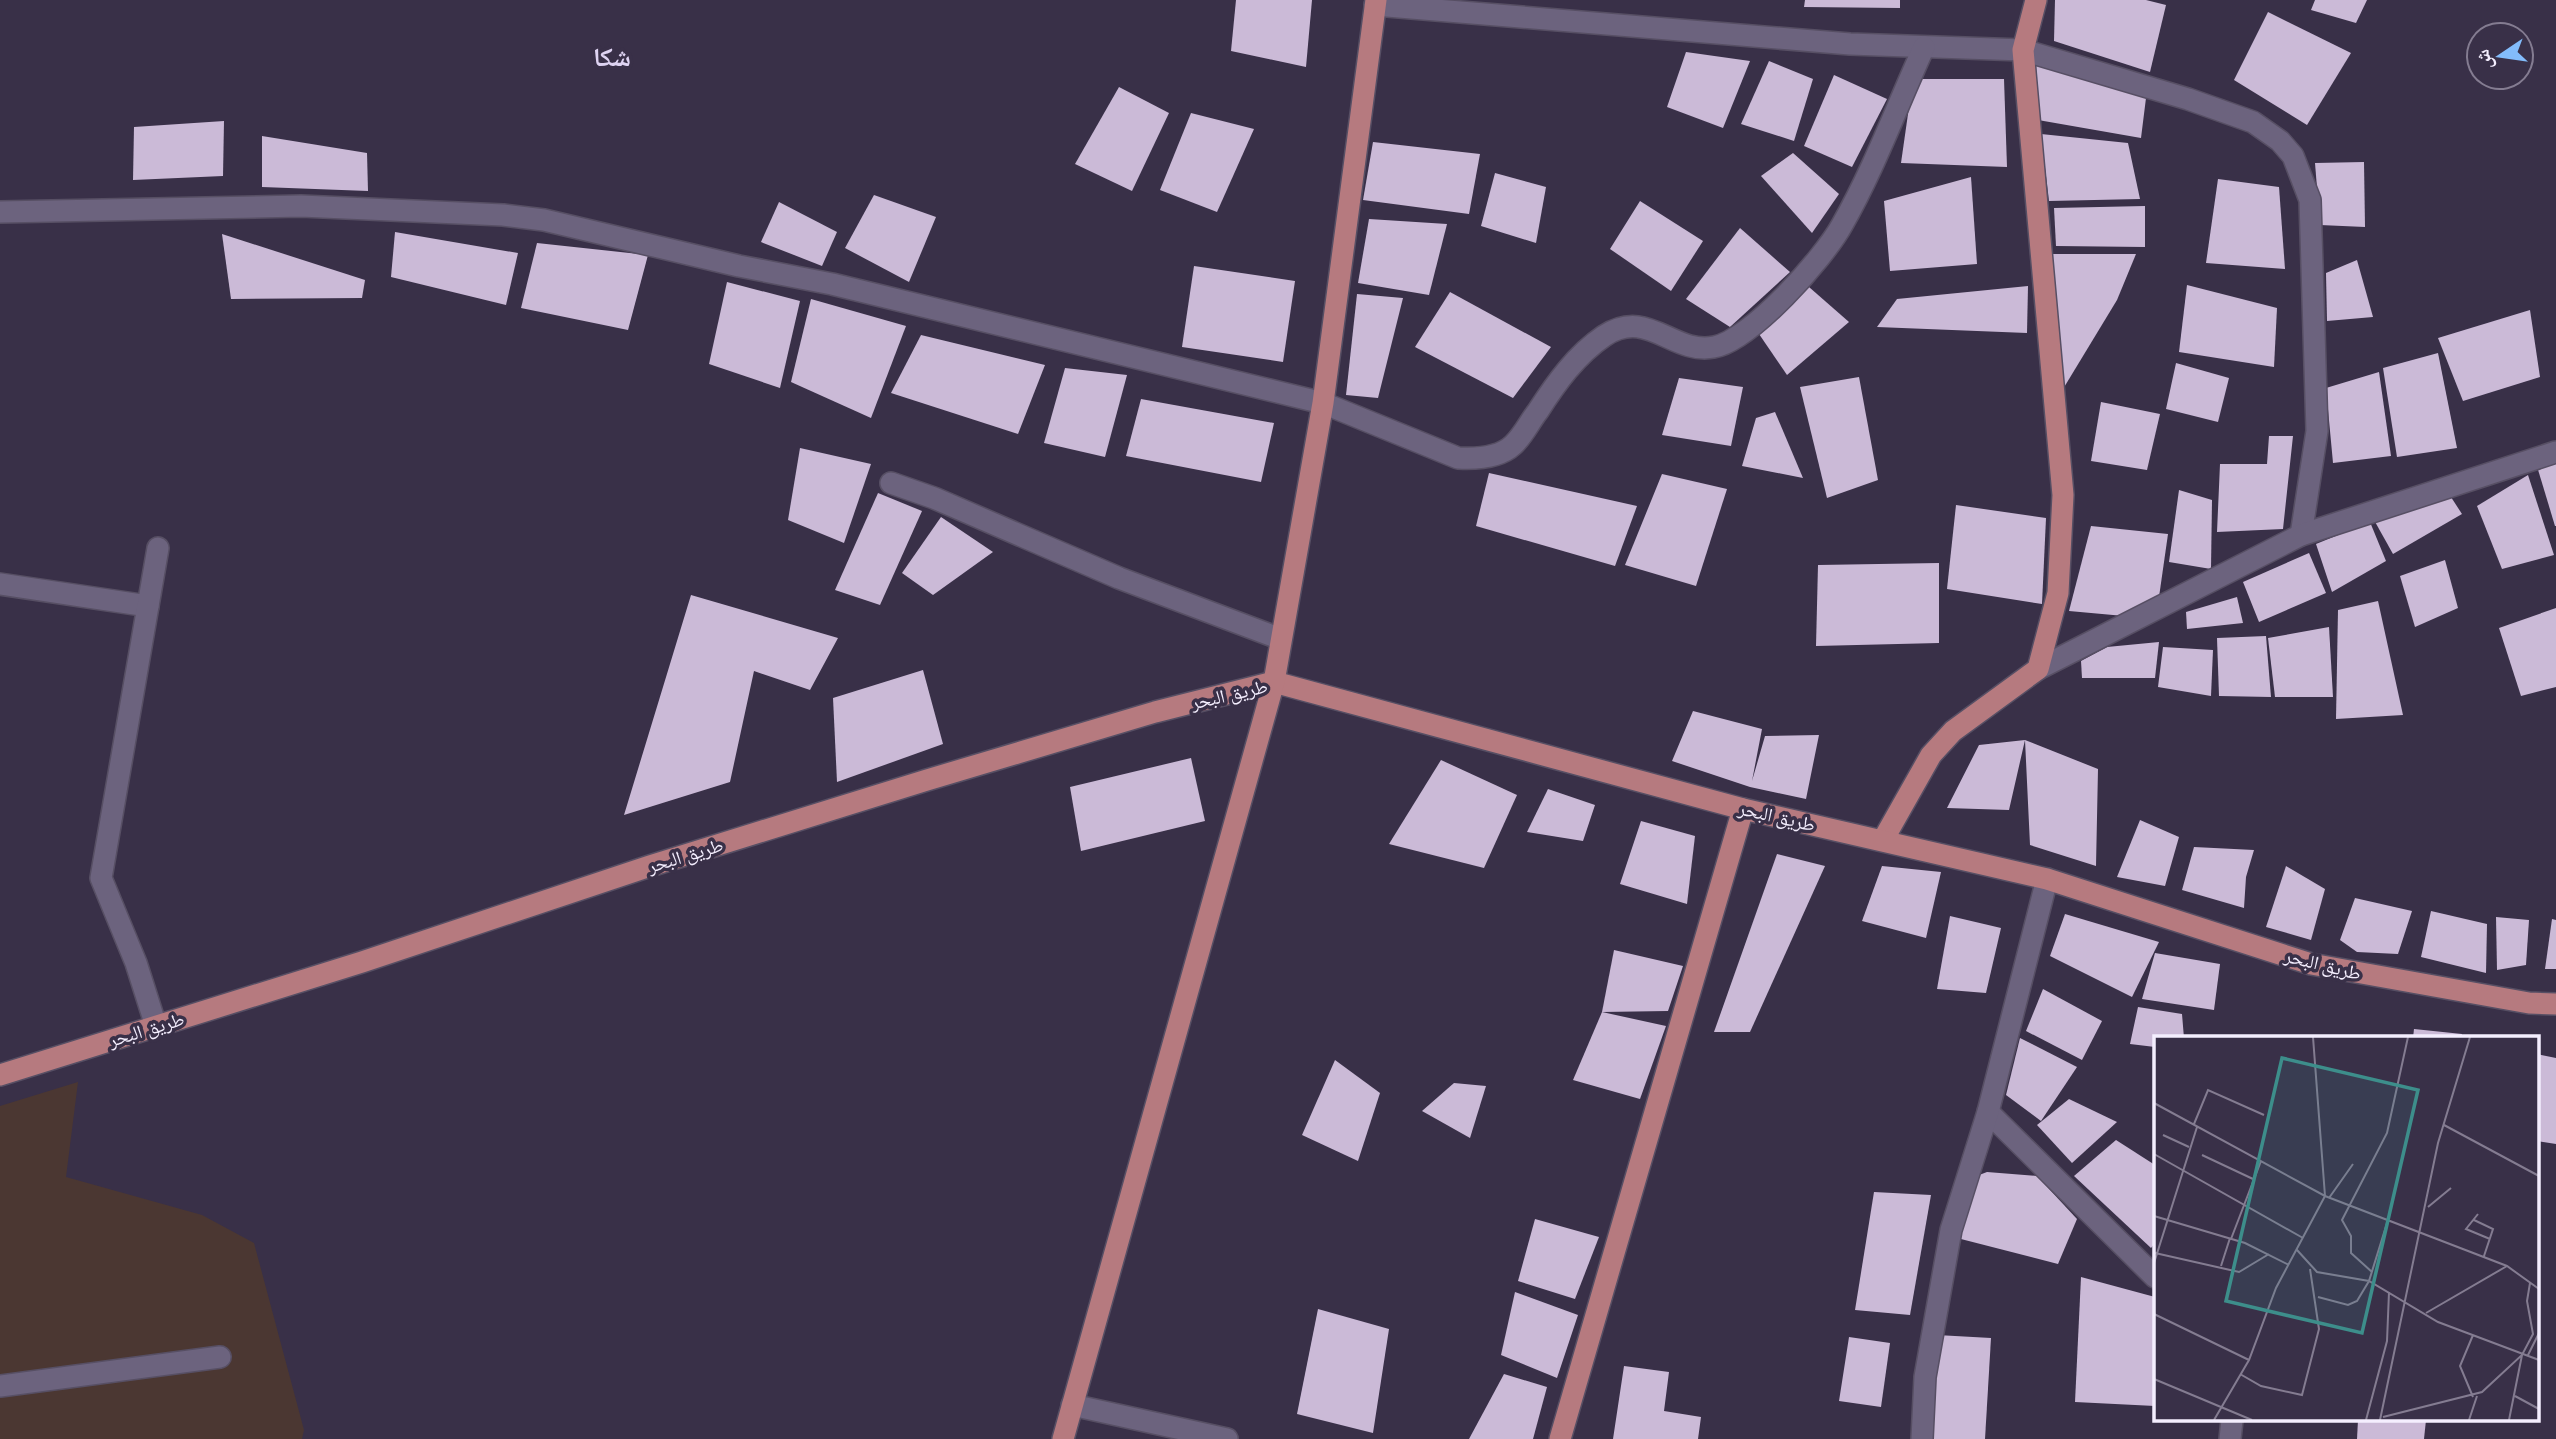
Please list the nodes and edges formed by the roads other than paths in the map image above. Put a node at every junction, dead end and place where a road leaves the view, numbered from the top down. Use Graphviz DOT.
graph roads {
  1 [pos="2036,0"];
  2 [pos="1376,2"];
  3 [pos="1924,47"];
  4 [pos="2023,50"];
  5 [pos="0,212"];
  6 [pos="1323,402"];
  7 [pos="2556,452"];
  8 [pos="891,483"];
  9 [pos="2301,535"];
  10 [pos="158,548"];
  11 [pos="0,584"];
  12 [pos="148,606"];
  13 [pos="1281,639"];
  14 [pos="2038,670"];
  15 [pos="1274,682"];
  16 [pos="1743,808"];
  17 [pos="1883,840"];
  18 [pos="2047,879"];
  19 [pos="2556,1004"];
  20 [pos="156,1026"];
  21 [pos="0,1074"];
  22 [pos="1988,1112"];
  23 [pos="2154,1276"];
  24 [pos="220,1357"];
  25 [pos="0,1386"];
  26 [pos="1072,1405"];
  27 [pos="1063,1439"];
  28 [pos="1227,1439"];
  29 [pos="1560,1439"];
  30 [pos="1922,1439"];
  1 -- 4 [label="main road"];
  2 -- 3 [label="street"];
  2 -- 6 [label="main road"];
  3 -- 4 [label="street"];
  3 -- 6 [label="street"];
  4 -- 9 [label="street"];
  4 -- 14 [label="main road"];
  5 -- 6 [label="street"];
  6 -- 13 [label="main road"];
  7 -- 9 [label="street"];
  8 -- 13 [label="street"];
  9 -- 14 [label="street"];
  10 -- 12 [label="street"];
  11 -- 12 [label="street"];
  12 -- 20 [label="street"];
  13 -- 15 [label="main road"];
  14 -- 17 [label="main road"];
  15 -- 16 [label="main road, طريق البحر"];
  15 -- 20 [label="main road, طريق البحر"];
  15 -- 26 [label="main road"];
  16 -- 17 [label="main road, طريق البحر"];
  16 -- 29 [label="main road"];
  17 -- 18 [label="main road, طريق البحر"];
  18 -- 19 [label="main road, طريق البحر"];
  18 -- 22 [label="street"];
  20 -- 21 [label="main road, طريق البحر"];
  22 -- 23 [label="street"];
  22 -- 30 [label="street"];
  24 -- 25 [label="street"];
  26 -- 27 [label="main road"];
  26 -- 28 [label="street"];
}
